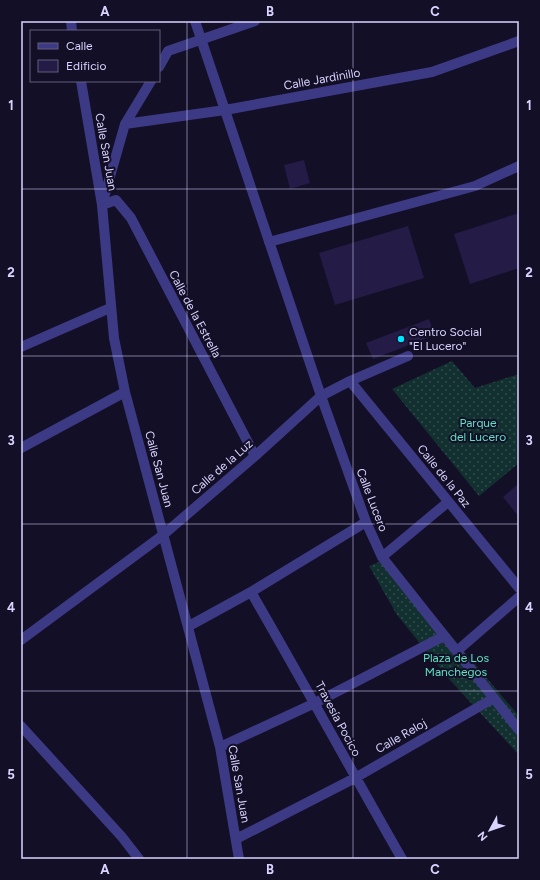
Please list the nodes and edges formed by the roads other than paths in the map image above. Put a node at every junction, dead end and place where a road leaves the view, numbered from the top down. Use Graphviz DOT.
graph roads {
  1 [pos="195,21"];
  2 [pos="256,21"];
  3 [pos="201,40"];
  4 [pos="519,41"];
  5 [pos="160,64"];
  6 [pos="81,82"];
  7 [pos="150,82"];
  8 [pos="225,110"];
  9 [pos="125,124"];
  10 [pos="519,166"];
  11 [pos="102,205"];
  12 [pos="269,242"];
  13 [pos="110,308"];
  14 [pos="21,347"];
  15 [pos="408,356"];
  16 [pos="350,381"];
  17 [pos="125,392"];
  18 [pos="321,396"];
  19 [pos="21,448"];
  20 [pos="255,456"];
  21 [pos="448,502"];
  22 [pos="366,522"];
  23 [pos="163,535"];
  24 [pos="382,557"];
  25 [pos="519,588"];
  26 [pos="251,592"];
  27 [pos="519,597"];
  28 [pos="189,626"];
  29 [pos="444,636"];
  30 [pos="21,640"];
  31 [pos="457,651"];
  32 [pos="494,698"];
  33 [pos="315,703"];
  34 [pos="21,726"];
  35 [pos="519,730"];
  36 [pos="220,747"];
  37 [pos="355,778"];
  38 [pos="236,839"];
  39 [pos="139,859"];
  40 [pos="238,859"];
  41 [pos="402,859"];
  1 -- 3 [label="street, Calle Lucero"];
  2 -- 3 [label="street"];
  3 -- 5 [label="street"];
  3 -- 8 [label="street, Calle Lucero"];
  4 -- 8 [label="street, Calle Jardinillo"];
  6 -- 11 [label="street, Calle San Juan"];
  7 -- 9 [label="street"];
  8 -- 9 [label="street, Calle Jardinillo"];
  8 -- 12 [label="street, Calle Lucero"];
  9 -- 11 [label="street"];
  10 -- 12 [label="street"];
  11 -- 13 [label="street, Calle San Juan"];
  11 -- 20 [label="street, Calle de la Estrella"];
  12 -- 18 [label="street, Calle Lucero"];
  13 -- 14 [label="street"];
  13 -- 17 [label="street, Calle San Juan"];
  15 -- 16 [label="street, Calle de la Luz"];
  16 -- 18 [label="street, Calle de la Luz"];
  16 -- 21 [label="street, Calle de la Paz"];
  17 -- 19 [label="street"];
  17 -- 23 [label="street, Calle San Juan"];
  18 -- 20 [label="street, Calle de la Luz"];
  18 -- 22 [label="street, Calle Lucero"];
  20 -- 23 [label="street, Calle de la Luz"];
  21 -- 24 [label="street"];
  21 -- 25 [label="street, Calle de la Paz"];
  22 -- 24 [label="street, Calle Lucero"];
  22 -- 26 [label="street"];
  23 -- 28 [label="street, Calle San Juan"];
  23 -- 30 [label="street, Calle de la Luz"];
  24 -- 29 [label="street, Calle Lucero"];
  26 -- 28 [label="street"];
  26 -- 33 [label="street, Travesía Pocico"];
  27 -- 31 [label="street"];
  28 -- 36 [label="street, Calle San Juan"];
  29 -- 31 [label="street, Calle Lucero"];
  29 -- 33 [label="street"];
  31 -- 32 [label="street, Calle Lucero"];
  32 -- 35 [label="street, Calle Lucero"];
  32 -- 37 [label="street, Calle Reloj"];
  33 -- 36 [label="street"];
  33 -- 37 [label="street, Travesía Pocico"];
  34 -- 39 [label="street"];
  36 -- 38 [label="street, Calle San Juan"];
  37 -- 38 [label="street, Calle Reloj"];
  37 -- 41 [label="street, Travesía Pocico"];
  38 -- 40 [label="street, Calle San Juan"];
}
